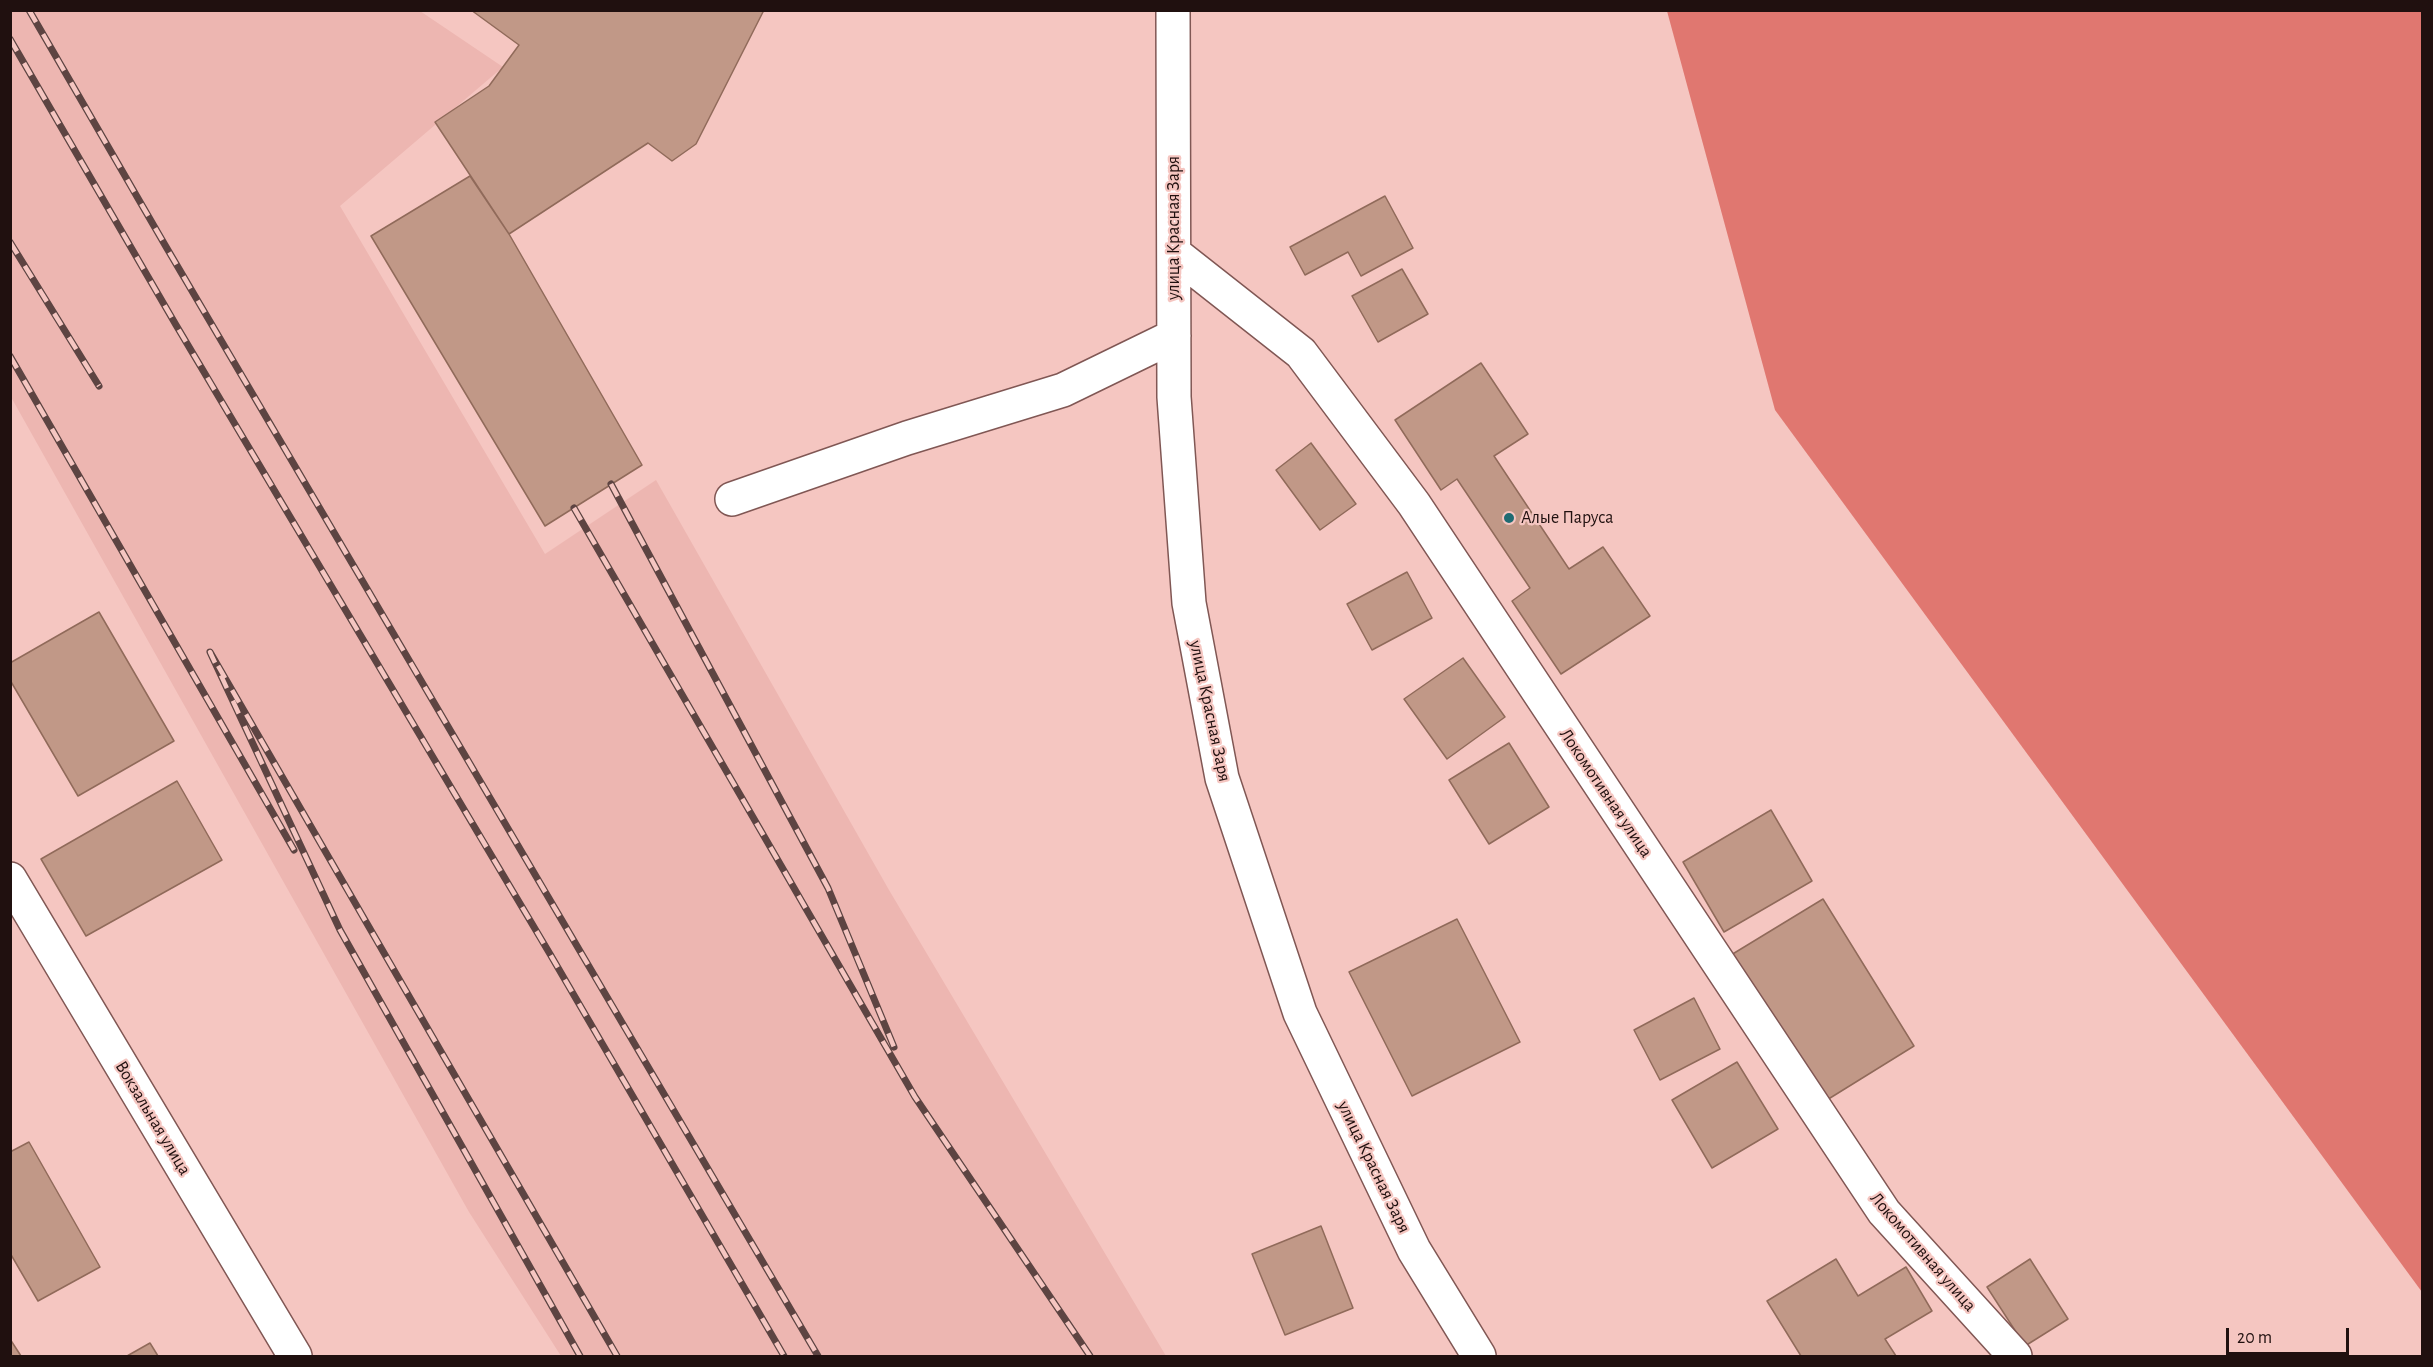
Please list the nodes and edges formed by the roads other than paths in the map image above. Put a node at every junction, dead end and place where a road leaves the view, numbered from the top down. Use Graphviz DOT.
graph roads {
  1 [pos="1173,10"];
  2 [pos="1174,253"];
  3 [pos="1174,336"];
  4 [pos="732,499"];
  5 [pos="10,879"];
  6 [pos="295,1356"];
  7 [pos="1479,1356"];
  8 [pos="2015,1356"];
  1 -- 2 [label="street, улица Красная Заря"];
  2 -- 3 [label="street, улица Красная Заря"];
  2 -- 8 [label="street, Локомотивная улица"];
  3 -- 4 [label="street"];
  3 -- 7 [label="street, улица Красная Заря"];
  5 -- 6 [label="street, Вокзальная улица"];
}
